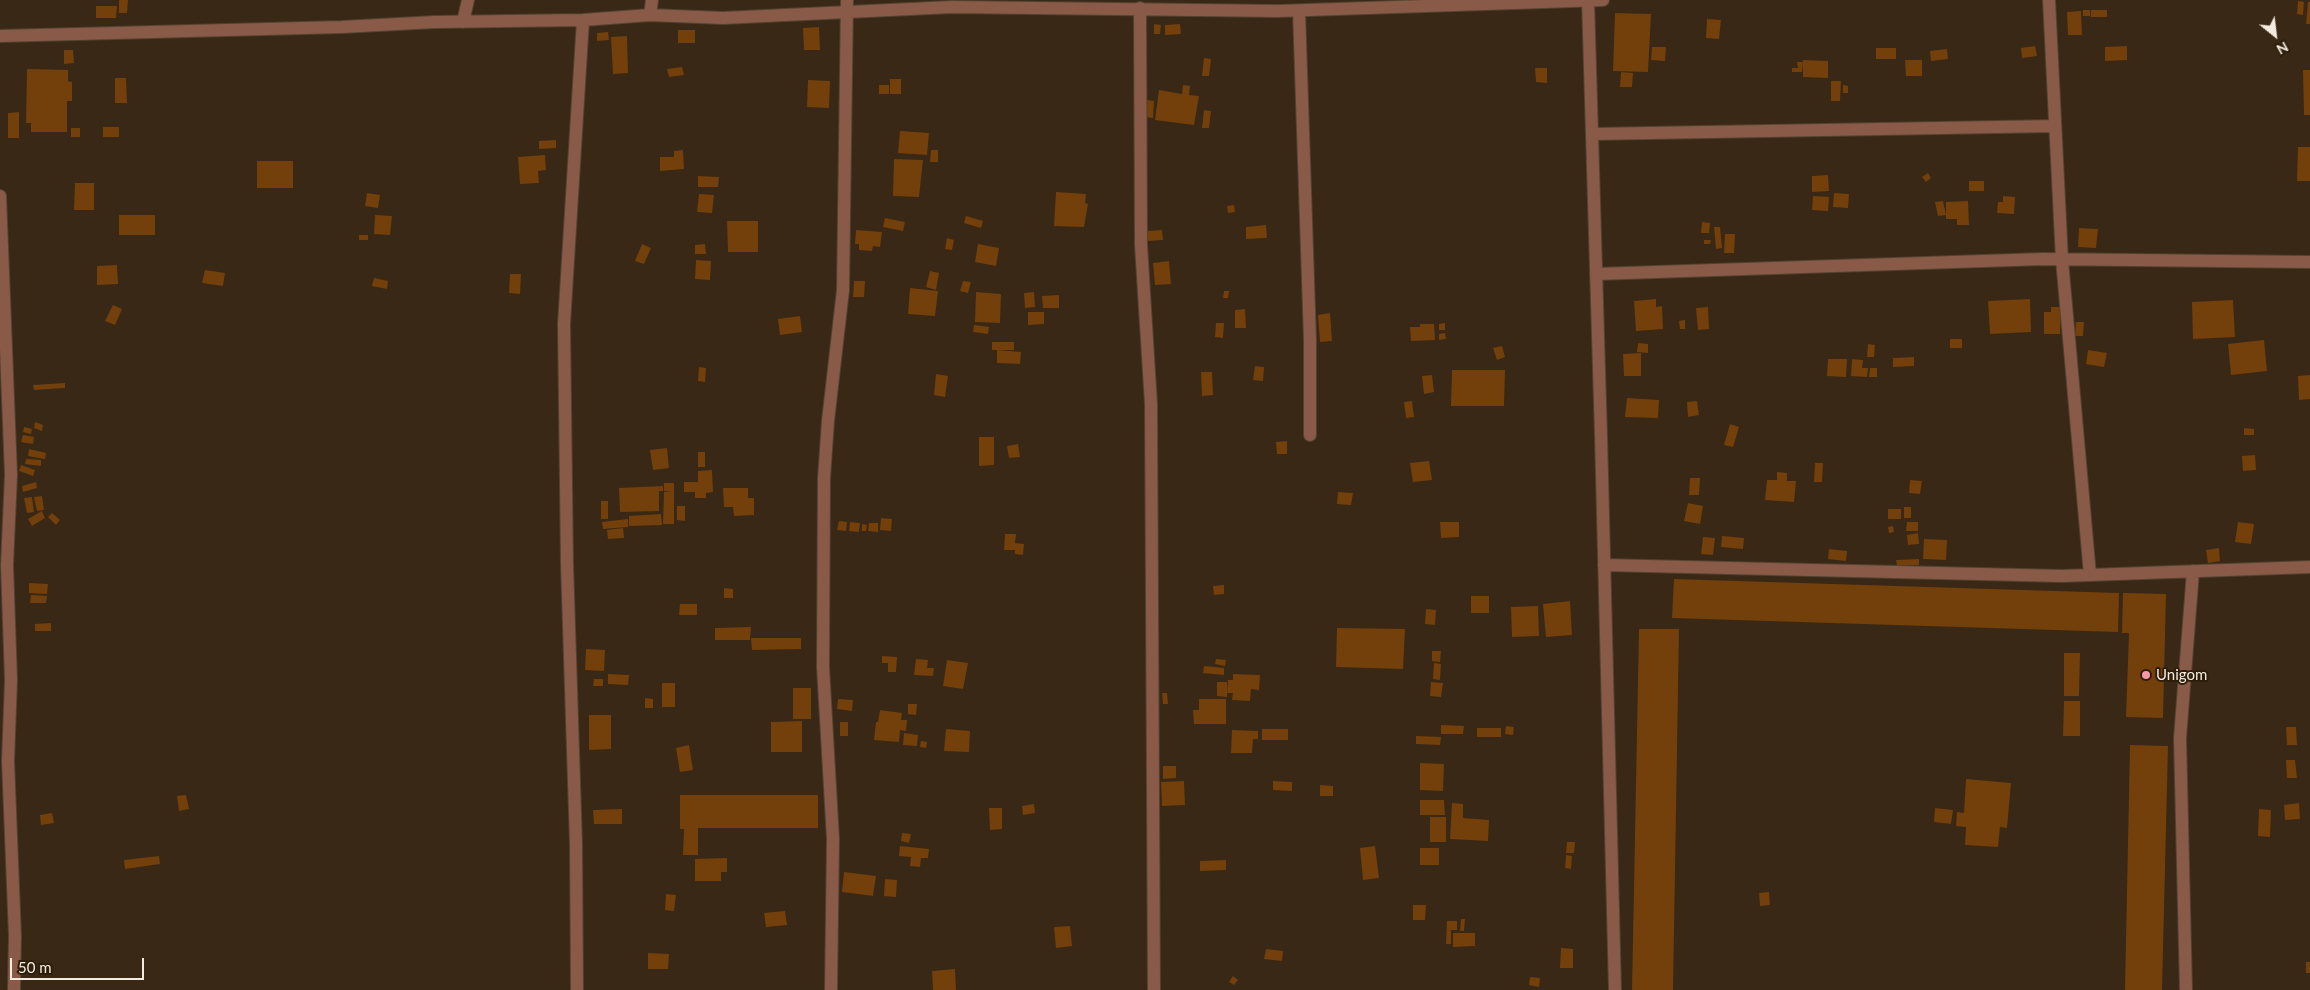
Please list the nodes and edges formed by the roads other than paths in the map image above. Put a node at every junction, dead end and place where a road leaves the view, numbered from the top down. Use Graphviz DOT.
graph roads {
  1 [pos="468,0"];
  2 [pos="652,0"];
  3 [pos="1588,0"];
  4 [pos="1602,0"];
  5 [pos="2049,0"];
  6 [pos="1040,3"];
  7 [pos="1389,4"];
  8 [pos="1201,5"];
  9 [pos="847,6"];
  10 [pos="1140,8"];
  11 [pos="1299,11"];
  12 [pos="650,15"];
  13 [pos="583,20"];
  14 [pos="463,22"];
  15 [pos="0,36"];
  16 [pos="2056,126"];
  17 [pos="1592,134"];
  18 [pos="0,196"];
  19 [pos="2062,260"];
  20 [pos="2310,262"];
  21 [pos="1596,274"];
  22 [pos="5,405"];
  23 [pos="1310,435"];
  24 [pos="1604,565"];
  25 [pos="4,566"];
  26 [pos="2310,567"];
  27 [pos="2193,571"];
  28 [pos="2090,575"];
  29 [pos="6,679"];
  30 [pos="14,990"];
  31 [pos="577,990"];
  32 [pos="831,990"];
  33 [pos="1154,990"];
  34 [pos="1615,990"];
  35 [pos="2186,990"];
  1 -- 14 [label="street"];
  2 -- 12 [label="street"];
  3 -- 4 [label="street"];
  3 -- 7 [label="street"];
  3 -- 17 [label="street"];
  5 -- 16 [label="street"];
  6 -- 9 [label="street"];
  6 -- 10 [label="street"];
  7 -- 11 [label="street"];
  8 -- 10 [label="street"];
  8 -- 11 [label="street"];
  9 -- 12 [label="street"];
  9 -- 32 [label="street"];
  10 -- 33 [label="street"];
  11 -- 23 [label="street"];
  12 -- 13 [label="street"];
  13 -- 14 [label="street"];
  13 -- 31 [label="street"];
  14 -- 15 [label="street"];
  16 -- 17 [label="street"];
  16 -- 19 [label="street"];
  17 -- 21 [label="street"];
  18 -- 22 [label="street"];
  19 -- 20 [label="street"];
  19 -- 21 [label="street"];
  19 -- 28 [label="street"];
  21 -- 24 [label="street"];
  22 -- 25 [label="street"];
  24 -- 28 [label="street"];
  24 -- 34 [label="street"];
  25 -- 29 [label="street"];
  26 -- 27 [label="street"];
  27 -- 28 [label="street"];
  27 -- 35 [label="street"];
  29 -- 30 [label="street"];
}
